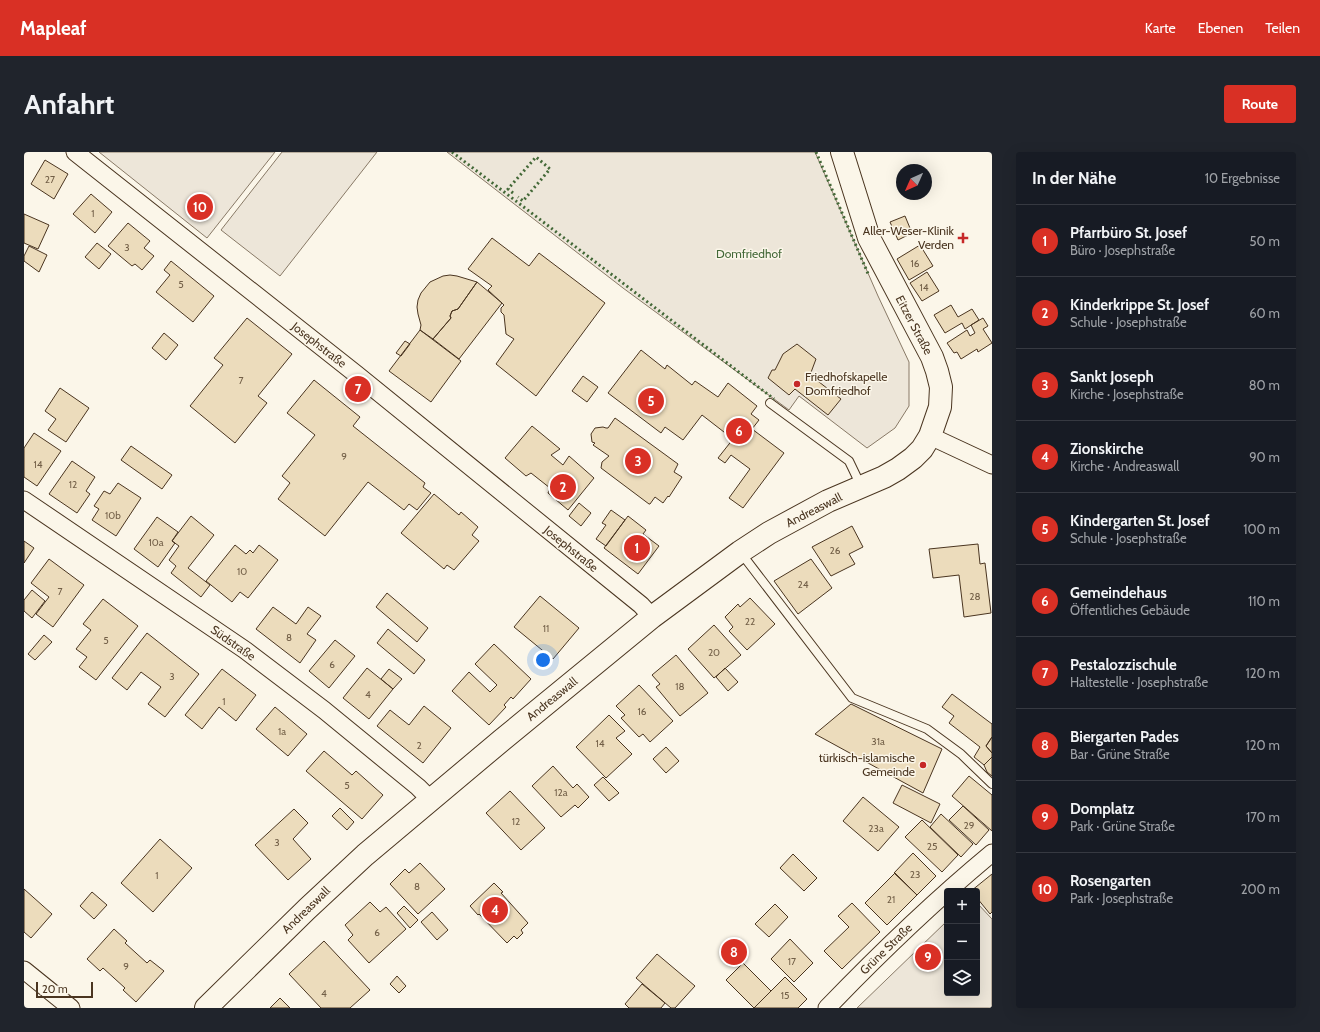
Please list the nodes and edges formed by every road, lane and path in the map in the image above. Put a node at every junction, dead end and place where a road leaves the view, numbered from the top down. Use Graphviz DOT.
graph roads {
  1 [pos="75,152"];
  2 [pos="842,152"];
  3 [pos="770,403"];
  4 [pos="930,436"];
  5 [pos="992,465"];
  6 [pos="862,487"];
  7 [pos="24,500"];
  8 [pos="740,552"];
  9 [pos="652,617"];
  10 [pos="992,784"];
  11 [pos="430,800"];
  12 [pos="992,853"];
  13 [pos="24,970"];
  14 [pos="71,1008"];
  15 [pos="206,1008"];
  16 [pos="827,1008"];
  1 -- 9 [label="street, Josephstraße"];
  2 -- 4 [label="main road, Eitzer Straße"];
  3 -- 6 [label="lane"];
  4 -- 5 [label="street"];
  4 -- 6 [label="main road, Andreaswall"];
  6 -- 8 [label="main road, Andreaswall"];
  7 -- 11 [label="street, Südstraße"];
  8 -- 9 [label="main road, Andreaswall"];
  8 -- 10 [label="lane"];
  9 -- 11 [label="main road, Andreaswall"];
  11 -- 15 [label="main road, Andreaswall"];
  12 -- 16 [label="street, Grüne Straße"];
  13 -- 14 [label="street"];
}
